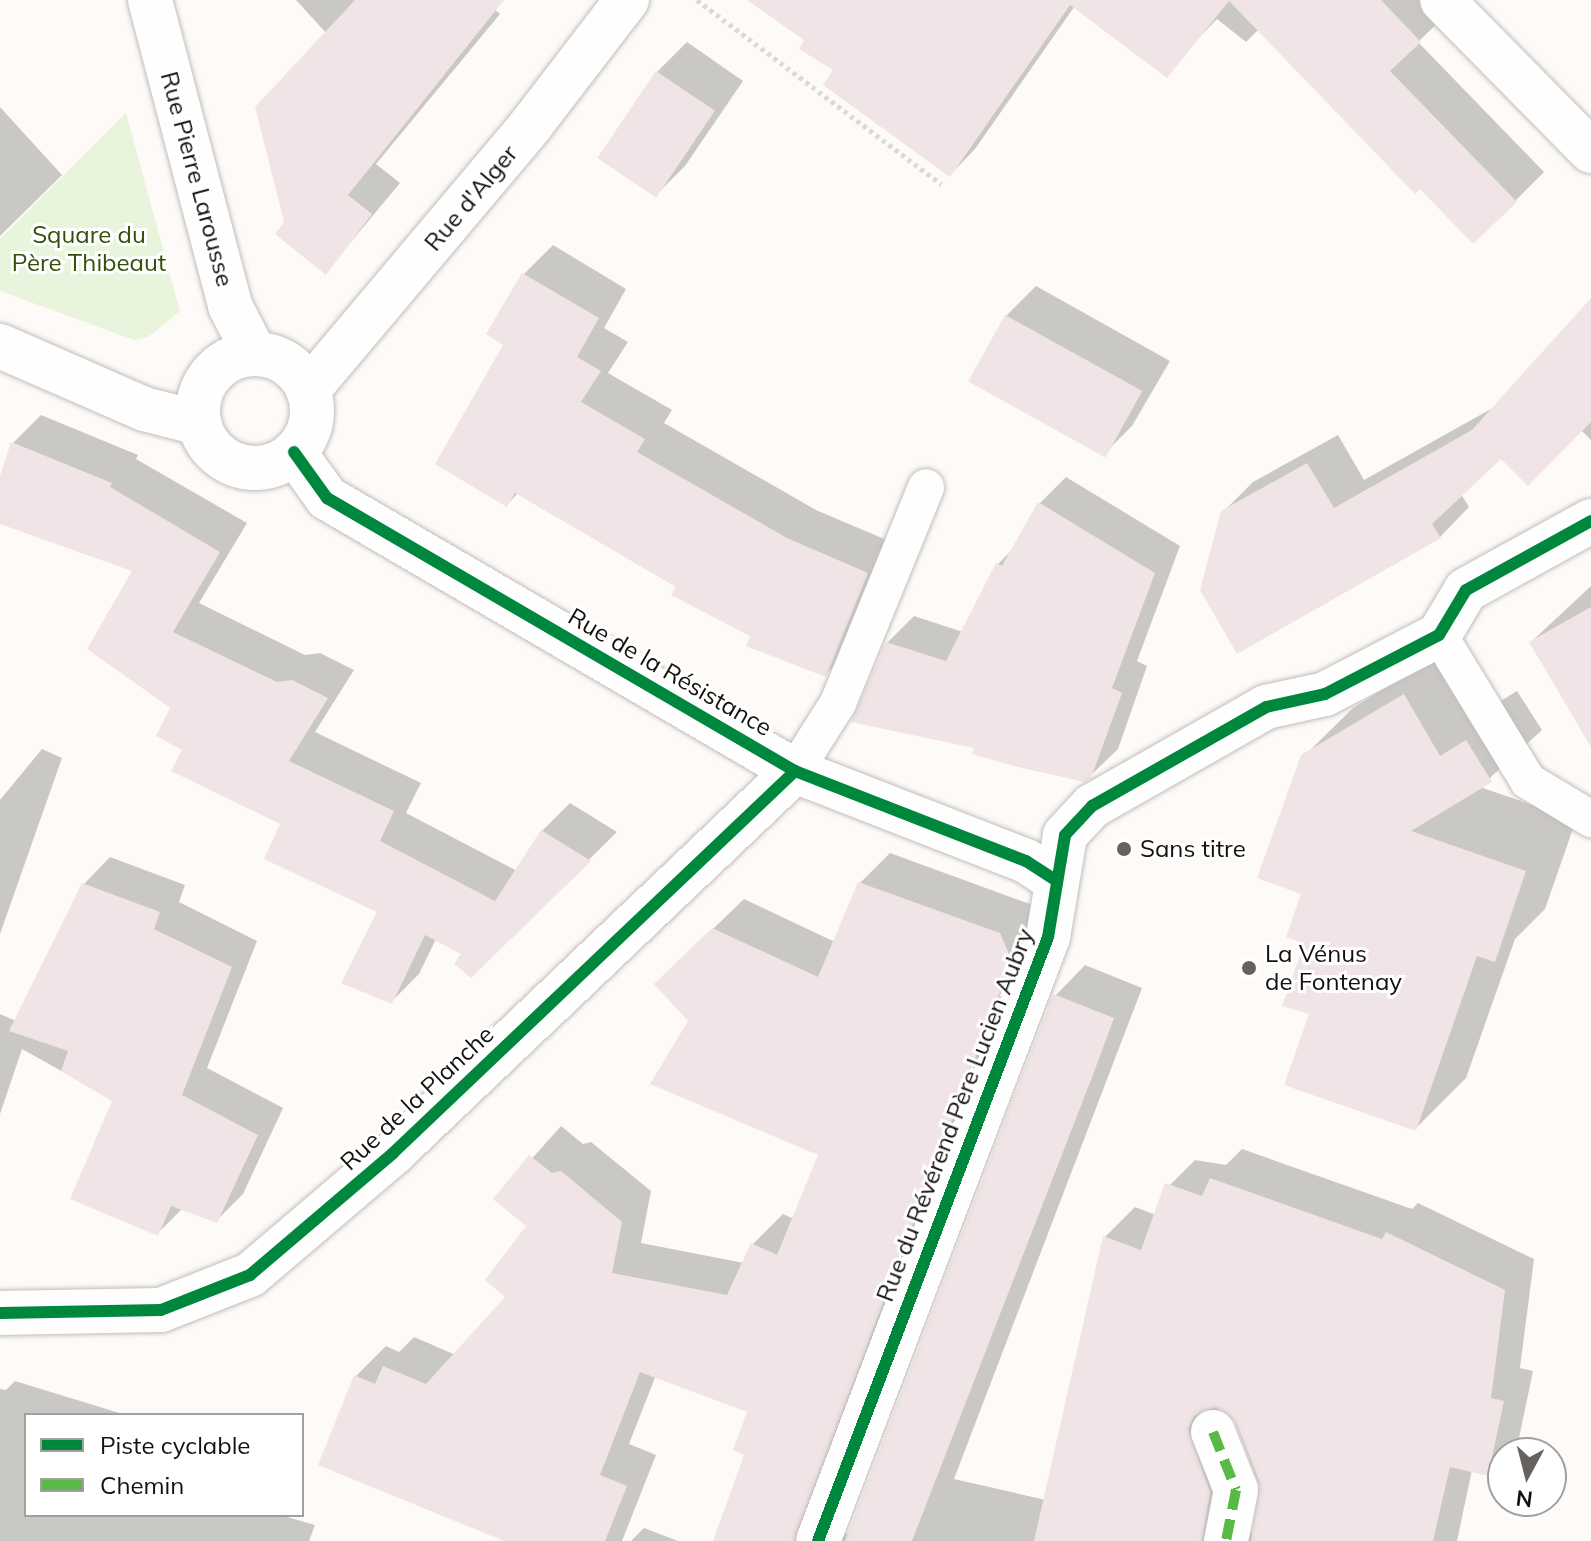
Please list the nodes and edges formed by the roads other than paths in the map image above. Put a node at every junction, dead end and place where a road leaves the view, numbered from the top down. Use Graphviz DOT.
graph roads {
  1 [pos="150,0"];
  2 [pos="627,0"];
  3 [pos="1442,0"];
  4 [pos="1591,151"];
  5 [pos="0,346"];
  6 [pos="255,354"];
  7 [pos="308,390"];
  8 [pos="199,423"];
  9 [pos="294,452"];
  10 [pos="926,487"];
  11 [pos="1591,521"];
  12 [pos="1439,635"];
  13 [pos="795,771"];
  14 [pos="1591,819"];
  15 [pos="1055,880"];
  16 [pos="0,1313"];
  17 [pos="1213,1432"];
  18 [pos="818,1541"];
  19 [pos="1226,1541"];
  1 -- 6 [label="street, Rue Pierre Larousse"];
  2 -- 7 [label="street, Rue d'Alger"];
  3 -- 4 [label="street"];
  5 -- 8 [label="street"];
  6 -- 7 [label="street"];
  6 -- 8 [label="street"];
  7 -- 9 [label="street"];
  8 -- 9 [label="street"];
  9 -- 13 [label="street, Rue de la Résistance"];
  10 -- 13 [label="lane"];
  11 -- 12 [label="street"];
  12 -- 14 [label="lane"];
  12 -- 15 [label="street, Rue du Révérend Père Lucien Aubry"];
  13 -- 15 [label="street, Rue de la Résistance"];
  13 -- 16 [label="street, Rue de la Planche"];
  15 -- 18 [label="street, Rue du Révérend Père Lucien Aubry"];
  17 -- 19 [label="street"];
}
